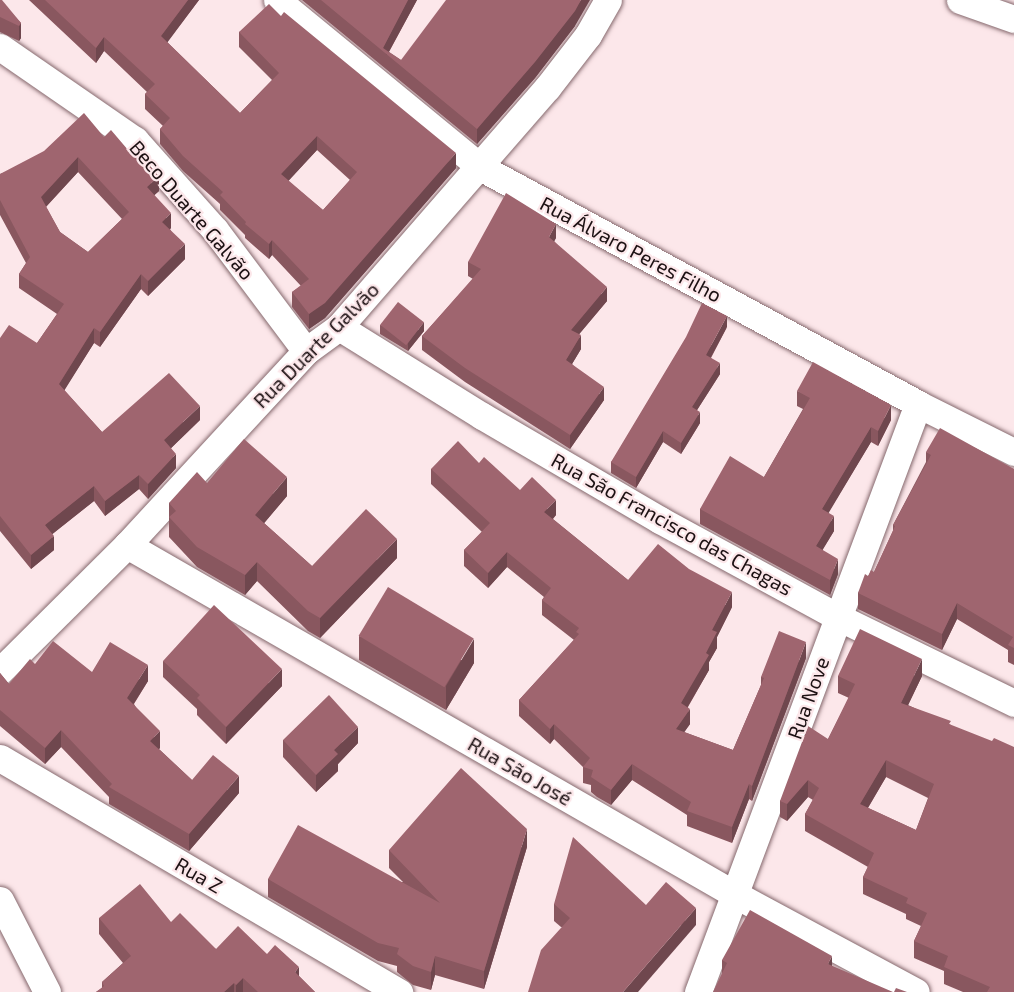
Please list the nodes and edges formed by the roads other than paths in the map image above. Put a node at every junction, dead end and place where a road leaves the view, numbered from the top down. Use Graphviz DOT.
graph roads {
  1 [pos="277,0"];
  2 [pos="608,0"];
  3 [pos="960,0"];
  4 [pos="1001,11"];
  5 [pos="0,47"];
  6 [pos="480,167"];
  7 [pos="339,327"];
  8 [pos="306,351"];
  9 [pos="918,404"];
  10 [pos="1014,452"];
  11 [pos="127,545"];
  12 [pos="838,617"];
  13 [pos="0,672"];
  14 [pos="1014,703"];
  15 [pos="0,758"];
  16 [pos="736,895"];
  17 [pos="0,900"];
  18 [pos="47,992"];
  19 [pos="399,992"];
  20 [pos="698,992"];
  21 [pos="916,992"];
  1 -- 6 [label="street, Rua Álvaro Peres Filho"];
  2 -- 6 [label="street, Rua Duarte Galvão"];
  3 -- 4 [label="street"];
  5 -- 8 [label="street, Beco Duarte Galvão"];
  6 -- 7 [label="street, Rua Duarte Galvão"];
  6 -- 9 [label="street, Rua Álvaro Peres Filho"];
  7 -- 8 [label="street, Rua Duarte Galvão"];
  7 -- 12 [label="street, Rua São Francisco das Chagas"];
  8 -- 11 [label="street, Rua Duarte Galvão"];
  9 -- 10 [label="street, Rua Álvaro Peres Filho"];
  9 -- 12 [label="street, Rua Nove"];
  11 -- 13 [label="street, Rua Duarte Galvão"];
  11 -- 16 [label="street, Rua São José"];
  12 -- 14 [label="street, Rua São Francisco das Chagas"];
  12 -- 16 [label="street, Rua Nove"];
  15 -- 19 [label="street, Rua Z"];
  16 -- 20 [label="street, Rua Nove"];
  16 -- 21 [label="street, Rua São José"];
  17 -- 18 [label="street"];
}
